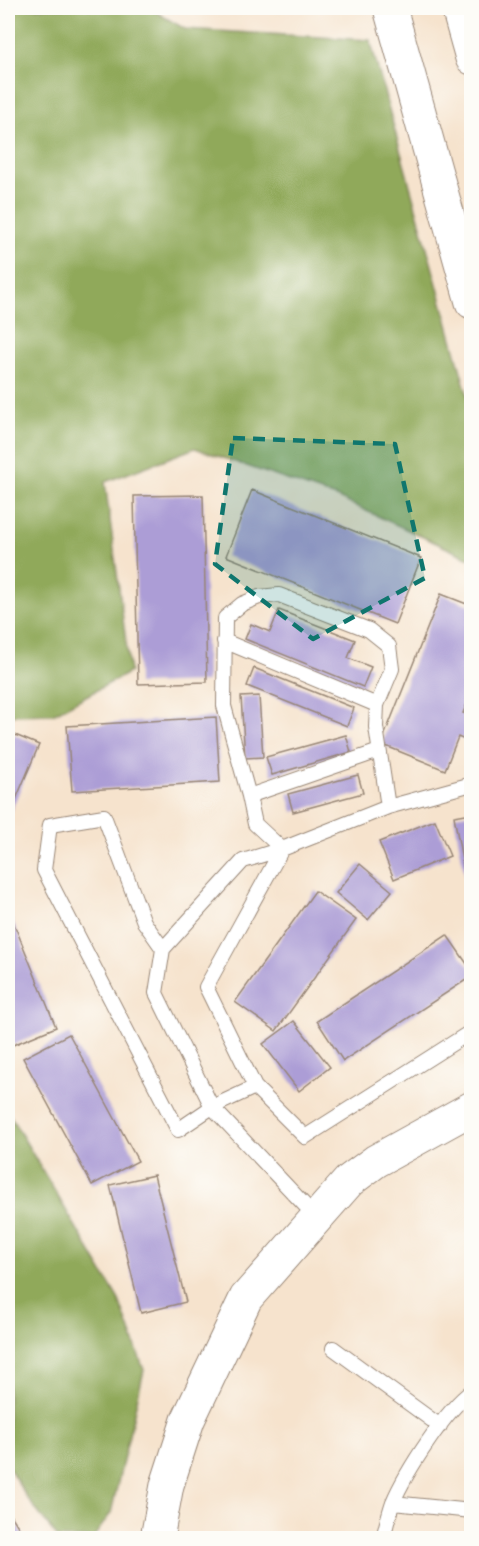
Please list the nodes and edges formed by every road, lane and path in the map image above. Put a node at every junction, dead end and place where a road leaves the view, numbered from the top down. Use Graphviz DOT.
graph roads {
  1 [pos="390,8"];
  2 [pos="458,8"];
  3 [pos="471,58"];
  4 [pos="471,303"];
  5 [pos="224,641"];
  6 [pos="377,705"];
  7 [pos="380,751"];
  8 [pos="471,784"];
  9 [pos="249,796"];
  10 [pos="388,807"];
  11 [pos="282,849"];
  12 [pos="163,949"];
  13 [pos="471,1031"];
  14 [pos="255,1087"];
  15 [pos="212,1107"];
  16 [pos="471,1108"];
  17 [pos="316,1217"];
  18 [pos="333,1348"];
  19 [pos="471,1391"];
  20 [pos="440,1426"];
  21 [pos="393,1503"];
  22 [pos="471,1511"];
  23 [pos="158,1539"];
  24 [pos="383,1539"];
  1 -- 4 [label="street"];
  2 -- 3 [label="street"];
  5 -- 6 [label="lane"];
  5 -- 6 [label="lane"];
  5 -- 9 [label="lane"];
  6 -- 7 [label="lane"];
  7 -- 9 [label="lane"];
  7 -- 10 [label="lane"];
  8 -- 10 [label="lane"];
  9 -- 11 [label="lane"];
  10 -- 11 [label="lane"];
  11 -- 12 [label="lane"];
  11 -- 14 [label="lane"];
  12 -- 15 [label="lane"];
  12 -- 15 [label="lane"];
  13 -- 14 [label="lane"];
  14 -- 15 [label="lane"];
  15 -- 17 [label="lane"];
  16 -- 17 [label="street"];
  17 -- 23 [label="street"];
  18 -- 20 [label="lane"];
  19 -- 20 [label="lane"];
  20 -- 21 [label="lane"];
  21 -- 22 [label="lane"];
  21 -- 24 [label="lane"];
}
